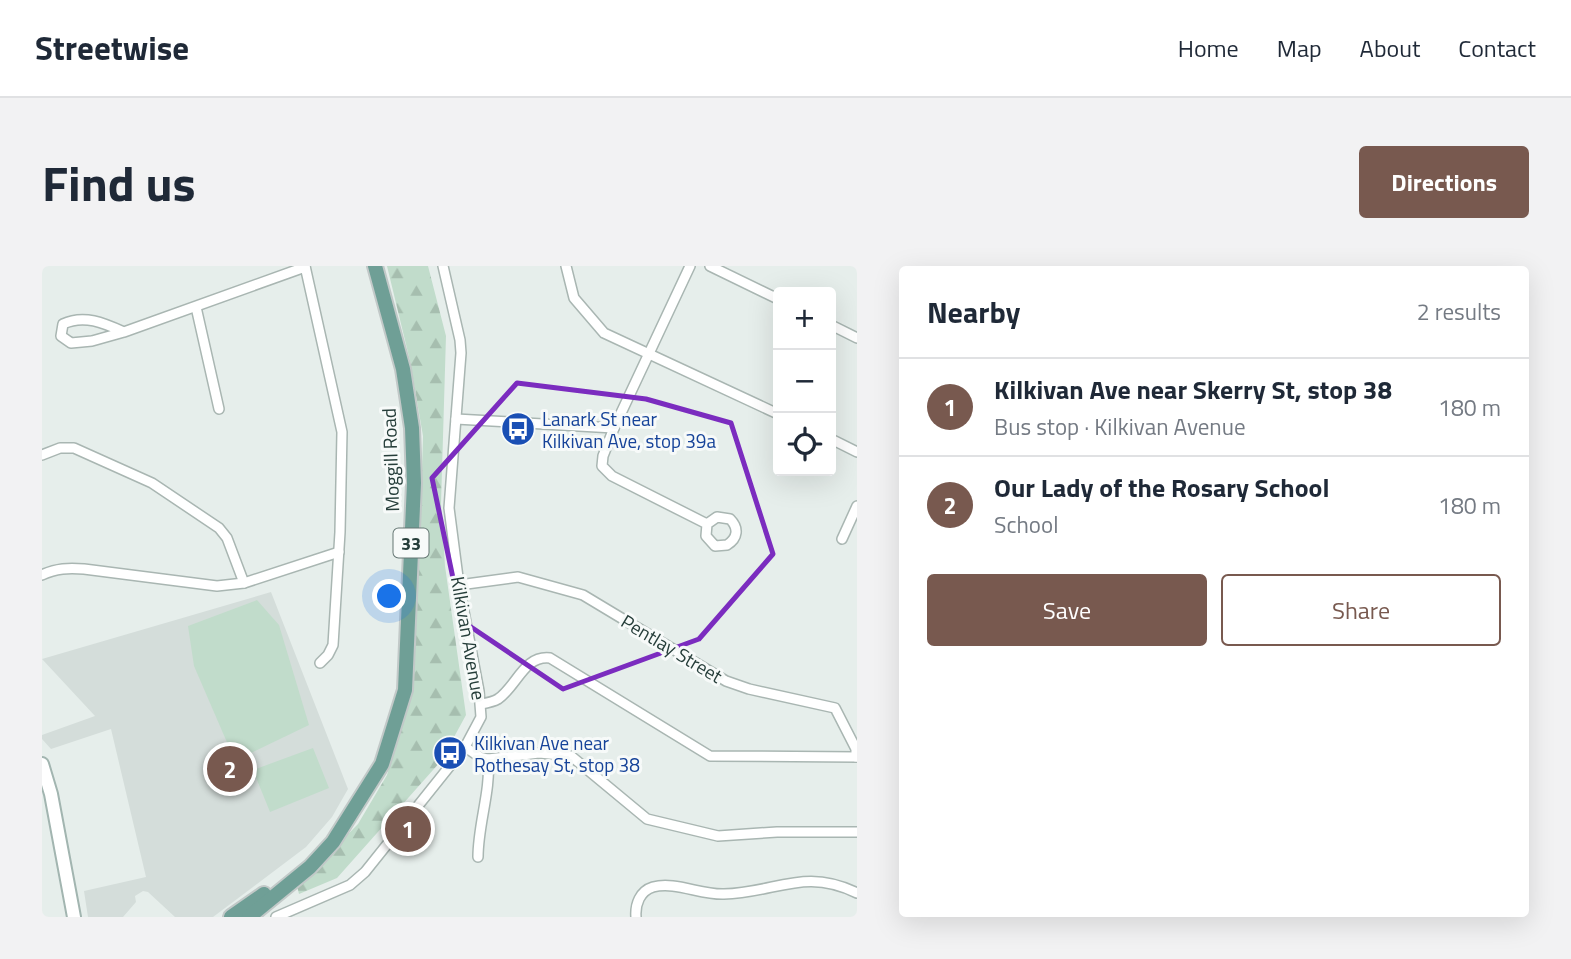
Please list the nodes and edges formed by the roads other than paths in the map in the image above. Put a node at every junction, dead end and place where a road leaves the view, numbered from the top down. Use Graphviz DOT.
graph roads {
  1 [pos="374,266"];
  2 [pos="443,266"];
  3 [pos="566,266"];
  4 [pos="690,266"];
  5 [pos="710,266"];
  6 [pos="305,267"];
  7 [pos="773,297"];
  8 [pos="196,307"];
  9 [pos="836,328"];
  10 [pos="124,332"];
  11 [pos="857,338"];
  12 [pos="649,353"];
  13 [pos="219,409"];
  14 [pos="776,413"];
  15 [pos="456,419"];
  16 [pos="614,428"];
  17 [pos="836,442"];
  18 [pos="857,452"];
  19 [pos="42,454"];
  20 [pos="857,506"];
  21 [pos="707,524"];
  22 [pos="842,538"];
  23 [pos="339,552"];
  24 [pos="42,575"];
  25 [pos="244,583"];
  26 [pos="459,585"];
  27 [pos="320,663"];
  28 [pos="481,704"];
  29 [pos="465,747"];
  30 [pos="856,757"];
  31 [pos="488,759"];
  32 [pos="42,764"];
  33 [pos="857,832"];
  34 [pos="478,857"];
  35 [pos="857,893"];
  36 [pos="241,916"];
  37 [pos="74,917"];
  38 [pos="276,917"];
  39 [pos="636,917"];
  1 -- 36 [label="main road, Moggill Road / 33"];
  2 -- 15 [label="street, Kilkivan Avenue"];
  3 -- 12 [label="street"];
  4 -- 12 [label="street"];
  5 -- 7 [label="street"];
  6 -- 8 [label="street"];
  6 -- 23 [label="street"];
  8 -- 10 [label="street"];
  8 -- 13 [label="street"];
  9 -- 11 [label="street"];
  10 -- 10 [label="street"];
  12 -- 14 [label="street"];
  12 -- 16 [label="street"];
  15 -- 16 [label="street"];
  15 -- 26 [label="street, Kilkivan Avenue"];
  16 -- 21 [label="street"];
  17 -- 18 [label="street"];
  19 -- 25 [label="street"];
  20 -- 22 [label="street"];
  23 -- 25 [label="street"];
  23 -- 27 [label="street"];
  24 -- 25 [label="street"];
  26 -- 28 [label="street, Kilkivan Avenue"];
  26 -- 30 [label="street, Pentlay Street"];
  28 -- 29 [label="street, Kilkivan Avenue"];
  28 -- 30 [label="street"];
  29 -- 31 [label="street"];
  29 -- 38 [label="street, Kilkivan Avenue"];
  31 -- 33 [label="street"];
  31 -- 34 [label="street"];
  32 -- 37 [label="street"];
  35 -- 39 [label="street"];
}
